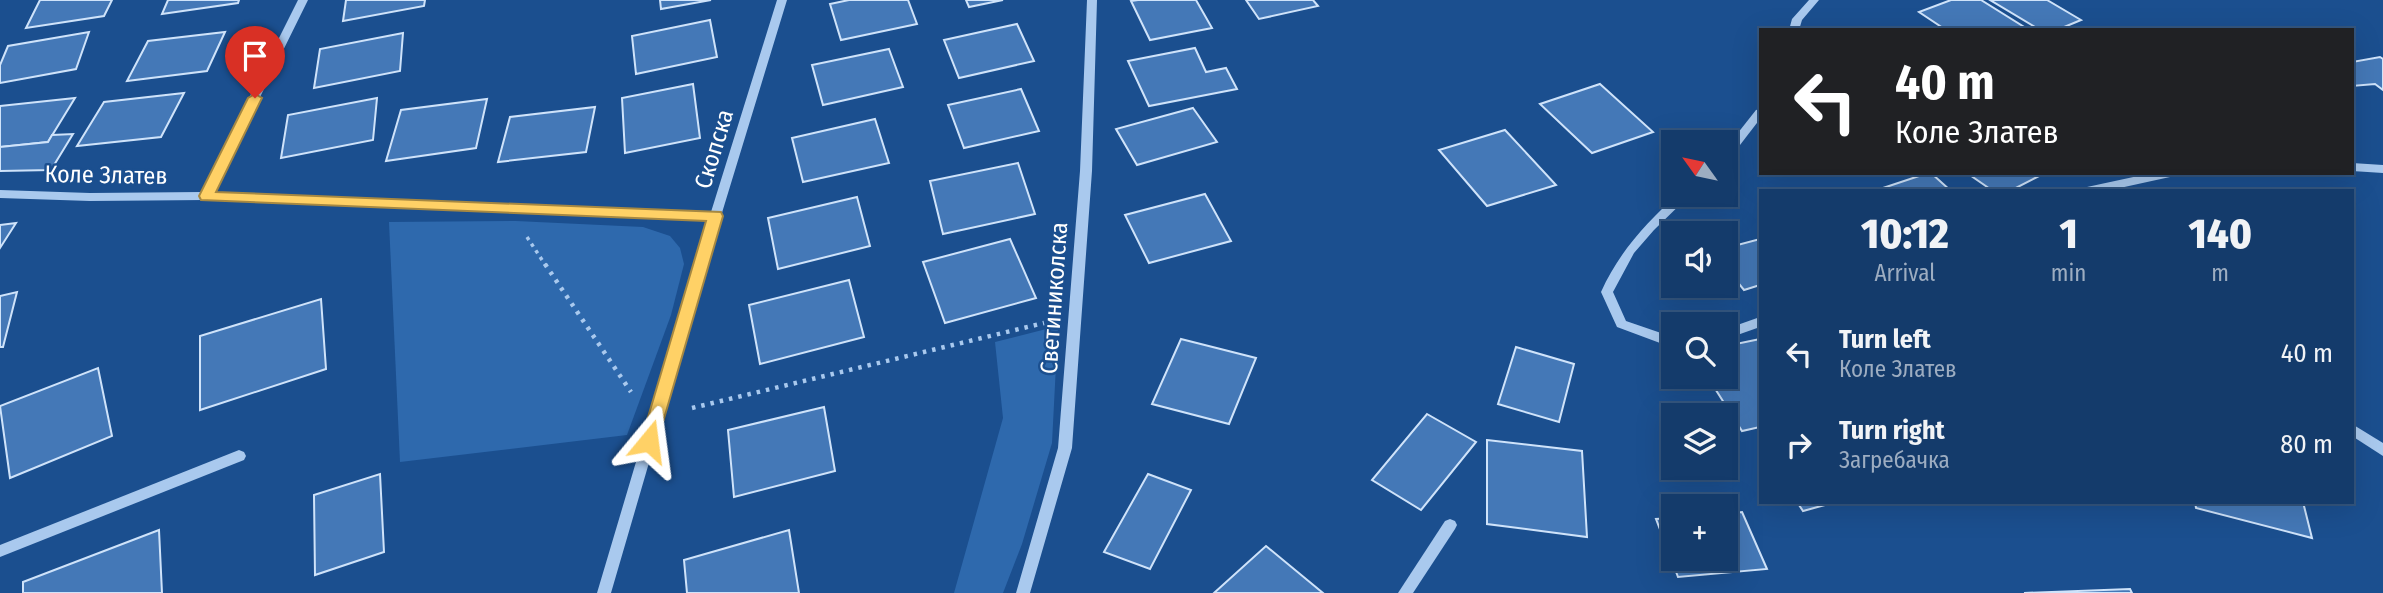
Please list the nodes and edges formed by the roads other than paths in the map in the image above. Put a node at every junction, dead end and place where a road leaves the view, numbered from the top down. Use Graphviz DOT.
graph roads {
  1 [pos="303,0"];
  2 [pos="782,0"];
  3 [pos="1092,0"];
  4 [pos="1814,0"];
  5 [pos="1795,28"];
  6 [pos="1759,113"];
  7 [pos="1738,140"];
  8 [pos="2354,167"];
  9 [pos="2383,169"];
  10 [pos="2161,175"];
  11 [pos="2096,189"];
  12 [pos="0,194"];
  13 [pos="206,196"];
  14 [pos="1671,207"];
  15 [pos="715,216"];
  16 [pos="1759,322"];
  17 [pos="1738,330"];
  18 [pos="1661,338"];
  19 [pos="2354,430"];
  20 [pos="2383,450"];
  21 [pos="239,456"];
  22 [pos="1450,525"];
  23 [pos="0,551"];
  24 [pos="604,593"];
  25 [pos="1023,593"];
  26 [pos="1405,593"];
  1 -- 13 [label="street"];
  2 -- 15 [label="street, Скопска"];
  3 -- 25 [label="street, Светиниколска"];
  4 -- 5 [label="street"];
  6 -- 7 [label="street"];
  8 -- 9 [label="street"];
  10 -- 11 [label="street"];
  12 -- 13 [label="street, Коле Златев"];
  13 -- 15 [label="street, Коле Златев"];
  14 -- 18 [label="street"];
  15 -- 24 [label="street, Скопска"];
  16 -- 17 [label="street"];
  19 -- 20 [label="street"];
  21 -- 23 [label="street"];
  22 -- 26 [label="street"];
}
